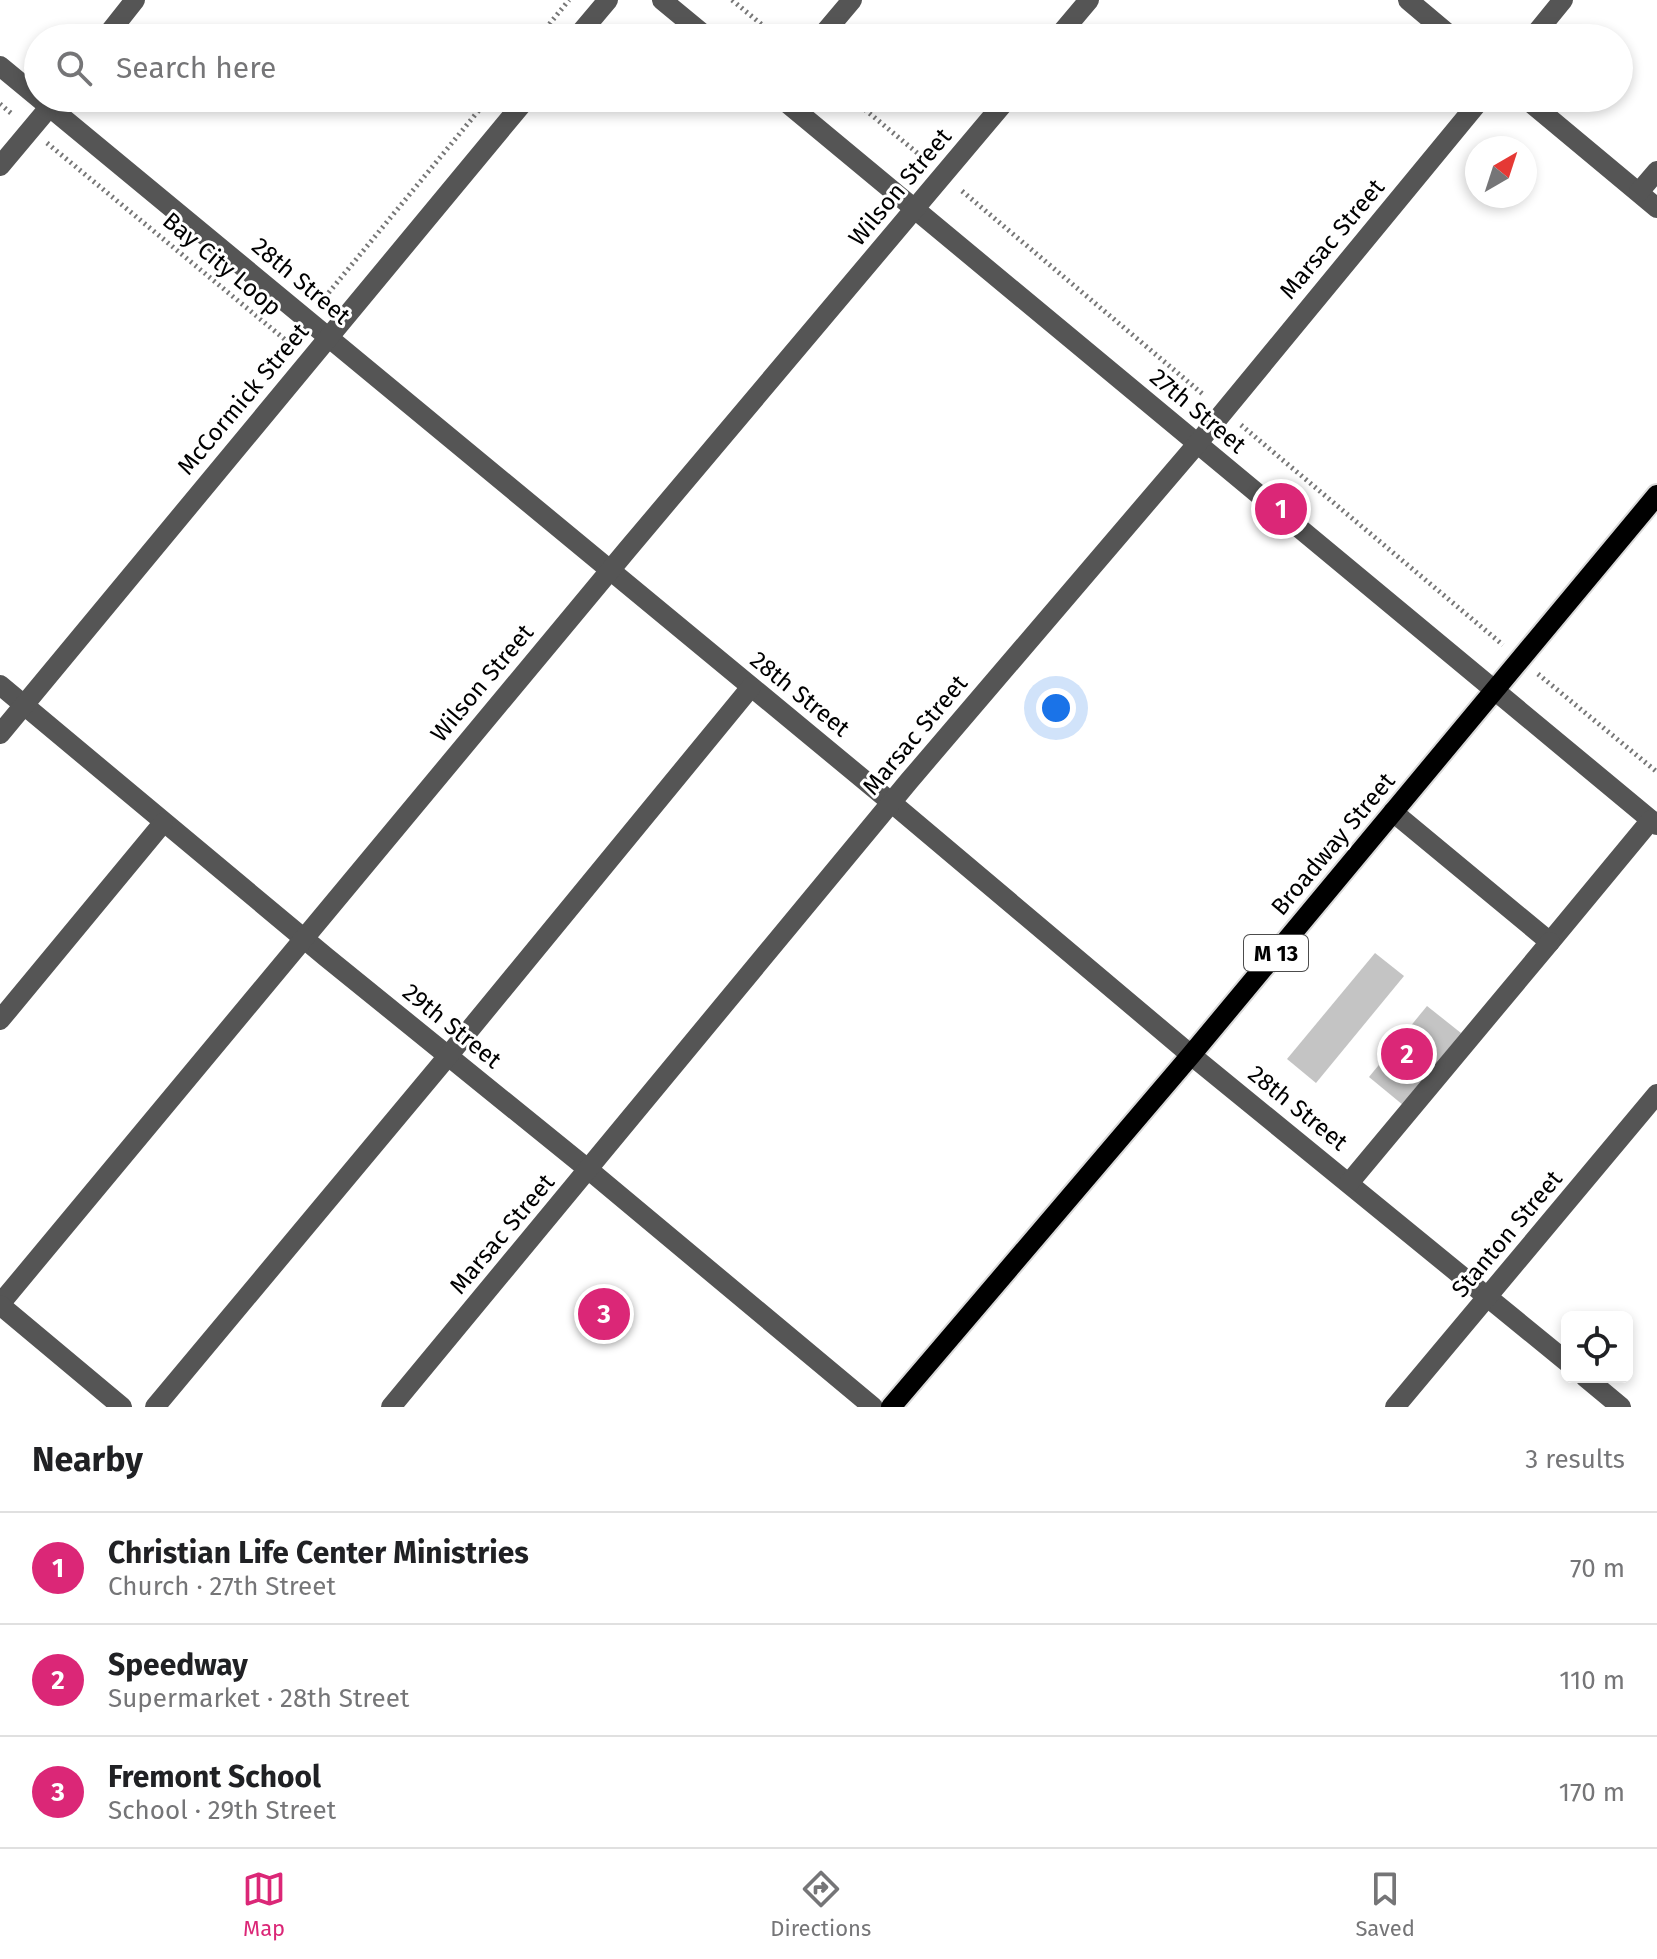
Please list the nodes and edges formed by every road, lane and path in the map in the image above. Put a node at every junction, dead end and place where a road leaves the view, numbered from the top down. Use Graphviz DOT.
graph roads {
  1 [pos="135,0"];
  2 [pos="569,0"];
  3 [pos="608,0"];
  4 [pos="662,0"];
  5 [pos="732,0"];
  6 [pos="852,0"];
  7 [pos="1089,0"];
  8 [pos="1408,0"];
  9 [pos="1563,0"];
  10 [pos="116,24"];
  11 [pos="549,24"];
  12 [pos="588,24"];
  13 [pos="691,24"];
  14 [pos="761,24"];
  15 [pos="832,24"];
  16 [pos="1069,24"];
  17 [pos="1436,24"];
  18 [pos="1543,24"];
  19 [pos="0,66"];
  20 [pos="24,83"];
  21 [pos="0,104"];
  22 [pos="45,112"];
  23 [pos="64,112"];
  24 [pos="477,112"];
  25 [pos="515,112"];
  26 [pos="798,112"];
  27 [pos="868,112"];
  28 [pos="997,112"];
  29 [pos="1470,112"];
  30 [pos="1542,112"];
  31 [pos="30,130"];
  32 [pos="0,166"];
  33 [pos="1657,171"];
  34 [pos="944,176"];
  35 [pos="1639,192"];
  36 [pos="1657,208"];
  37 [pos="915,209"];
  38 [pos="307,319"];
  39 [pos="328,338"];
  40 [pos="1224,411"];
  41 [pos="1197,444"];
  42 [pos="1657,495"];
  43 [pos="609,571"];
  44 [pos="1521,660"];
  45 [pos="0,685"];
  46 [pos="751,687"];
  47 [pos="1494,690"];
  48 [pos="24,705"];
  49 [pos="0,734"];
  50 [pos="1657,772"];
  51 [pos="892,803"];
  52 [pos="1393,812"];
  53 [pos="1654,822"];
  54 [pos="163,823"];
  55 [pos="304,939"];
  56 [pos="1550,942"];
  57 [pos="0,1020"];
  58 [pos="1191,1055"];
  59 [pos="448,1056"];
  60 [pos="1657,1094"];
  61 [pos="589,1170"];
  62 [pos="1349,1183"];
  63 [pos="1489,1296"];
  64 [pos="0,1304"];
  65 [pos="1561,1357"];
  66 [pos="1592,1383"];
  67 [pos="122,1407"];
  68 [pos="155,1407"];
  69 [pos="391,1407"];
  70 [pos="873,1407"];
  71 [pos="891,1407"];
  72 [pos="1395,1407"];
  73 [pos="1621,1407"];
  1 -- 10 [label="street"];
  2 -- 11 [label="path"];
  3 -- 12 [label="street"];
  4 -- 13 [label="street"];
  5 -- 14 [label="path"];
  6 -- 15 [label="street"];
  7 -- 16 [label="street"];
  8 -- 17 [label="street"];
  9 -- 18 [label="street"];
  19 -- 20 [label="street, 28th Street"];
  21 -- 31 [label="path, Bay City Loop"];
  22 -- 31 [label="street"];
  23 -- 38 [label="street, 28th Street"];
  24 -- 38 [label="path, Bay City Loop"];
  25 -- 39 [label="street, McCormick Street"];
  26 -- 37 [label="street, 27th Street"];
  27 -- 34 [label="path"];
  28 -- 34 [label="street, Wilson Street"];
  29 -- 40 [label="street, Marsac Street"];
  30 -- 35 [label="street"];
  31 -- 32 [label="street"];
  31 -- 38 [label="path, Bay City Loop"];
  33 -- 35 [label="street"];
  34 -- 37 [label="street, Wilson Street"];
  34 -- 40 [label="path"];
  35 -- 36 [label="street"];
  37 -- 41 [label="street, 27th Street"];
  37 -- 43 [label="street, Wilson Street"];
  38 -- 39 [label="street, 28th Street"];
  39 -- 43 [label="street, 28th Street"];
  39 -- 48 [label="street, McCormick Street"];
  40 -- 41 [label="street, Marsac Street"];
  40 -- 44 [label="path"];
  41 -- 47 [label="street, 27th Street"];
  41 -- 51 [label="street, Marsac Street"];
  42 -- 44 [label="main road, Broadway Street / M 13"];
  43 -- 46 [label="street, 28th Street"];
  43 -- 55 [label="street, Wilson Street"];
  44 -- 47 [label="main road, Broadway Street / M 13"];
  44 -- 50 [label="path"];
  45 -- 48 [label="street, 29th Street"];
  46 -- 51 [label="street, 28th Street"];
  46 -- 59 [label="street"];
  47 -- 52 [label="main road, Broadway Street / M 13"];
  47 -- 53 [label="street, 27th Street"];
  48 -- 49 [label="street, McCormick Street"];
  48 -- 54 [label="street, 29th Street"];
  51 -- 58 [label="street, 28th Street"];
  51 -- 61 [label="street, Marsac Street"];
  52 -- 56 [label="street"];
  52 -- 58 [label="main road, Broadway Street / M 13"];
  53 -- 56 [label="street"];
  54 -- 55 [label="street, 29th Street"];
  54 -- 57 [label="street"];
  55 -- 59 [label="street, 29th Street"];
  55 -- 64 [label="street, Wilson Street"];
  56 -- 62 [label="street"];
  58 -- 62 [label="street, 28th Street"];
  58 -- 71 [label="main road, Broadway Street / M 13"];
  59 -- 61 [label="street, 29th Street"];
  59 -- 68 [label="street"];
  60 -- 63 [label="street, Stanton Street"];
  61 -- 69 [label="street, Marsac Street"];
  61 -- 70 [label="street, 29th Street"];
  62 -- 63 [label="street, 28th Street"];
  63 -- 65 [label="street, 28th Street"];
  63 -- 72 [label="street, Stanton Street"];
  64 -- 67 [label="street"];
  66 -- 73 [label="street"];
}
